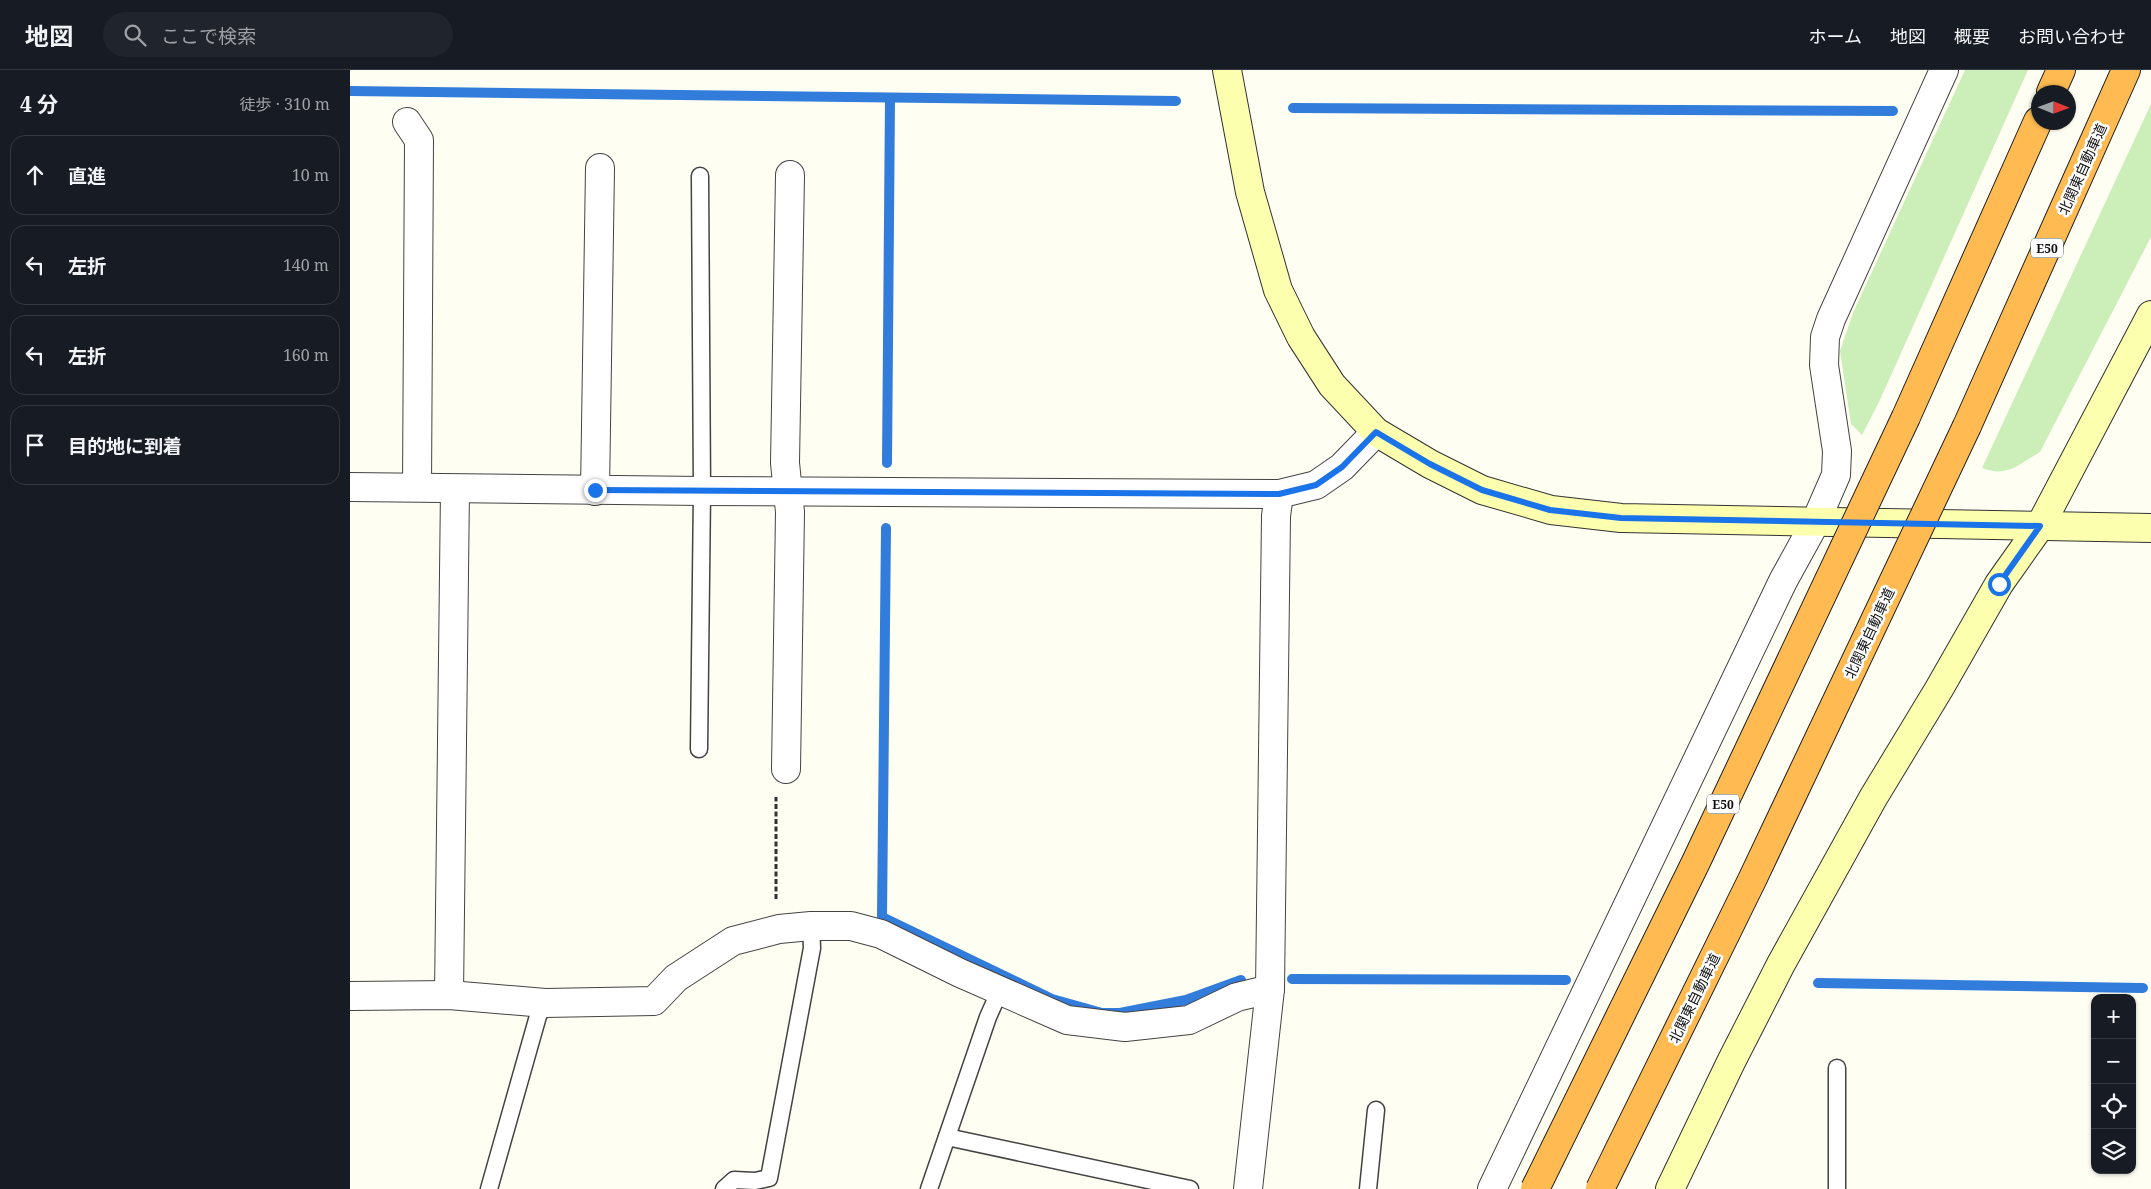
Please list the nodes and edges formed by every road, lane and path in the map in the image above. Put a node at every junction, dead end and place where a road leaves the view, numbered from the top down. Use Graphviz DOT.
graph roads {
  1 [pos="1227,70"];
  2 [pos="1944,70"];
  3 [pos="2061,70"];
  4 [pos="2126,70"];
  5 [pos="2054,85"];
  6 [pos="407,122"];
  7 [pos="2034,130"];
  8 [pos="600,168"];
  9 [pos="790,175"];
  10 [pos="700,176"];
  11 [pos="2151,315"];
  12 [pos="1376,432"];
  13 [pos="350,487"];
  14 [pos="417,487"];
  15 [pos="455,488"];
  16 [pos="595,490"];
  17 [pos="702,492"];
  18 [pos="787,492"];
  19 [pos="1279,494"];
  20 [pos="1816,521"];
  21 [pos="2040,526"];
  22 [pos="2151,528"];
  23 [pos="699,749"];
  24 [pos="786,769"];
  25 [pos="810,926"];
  26 [pos="779,929"];
  27 [pos="1270,989"];
  28 [pos="1000,990"];
  29 [pos="350,996"];
  30 [pos="448,996"];
  31 [pos="545,1003"];
  32 [pos="1837,1068"];
  33 [pos="1376,1110"];
  34 [pos="947,1137"];
  35 [pos="489,1189"];
  36 [pos="724,1189"];
  37 [pos="929,1189"];
  38 [pos="1190,1189"];
  39 [pos="1248,1189"];
  40 [pos="1368,1189"];
  41 [pos="1492,1189"];
  42 [pos="1535,1189"];
  43 [pos="1600,1189"];
  44 [pos="1670,1189"];
  45 [pos="1837,1189"];
  1 -- 12 [label="street"];
  2 -- 20 [label="street"];
  3 -- 5 [label="highway"];
  4 -- 43 [label="highway, 北関東自動車道 / E50, bridge"];
  6 -- 14 [label="street"];
  7 -- 42 [label="highway, E50, bridge"];
  8 -- 16 [label="street"];
  9 -- 18 [label="street"];
  10 -- 17 [label="lane"];
  11 -- 21 [label="street"];
  12 -- 19 [label="street"];
  12 -- 20 [label="street"];
  13 -- 14 [label="street"];
  14 -- 15 [label="street"];
  15 -- 16 [label="street"];
  15 -- 30 [label="street"];
  16 -- 17 [label="street"];
  17 -- 18 [label="street"];
  17 -- 23 [label="lane"];
  18 -- 19 [label="street"];
  18 -- 24 [label="street"];
  19 -- 27 [label="street"];
  20 -- 21 [label="street"];
  20 -- 41 [label="street"];
  21 -- 22 [label="street"];
  21 -- 44 [label="street"];
  24 -- 26 [label="path"];
  25 -- 26 [label="street"];
  25 -- 28 [label="street"];
  25 -- 36 [label="lane"];
  26 -- 31 [label="street"];
  27 -- 28 [label="street"];
  27 -- 39 [label="street"];
  28 -- 34 [label="lane"];
  29 -- 30 [label="street"];
  30 -- 31 [label="street"];
  31 -- 35 [label="lane"];
  32 -- 45 [label="lane"];
  33 -- 40 [label="lane"];
  34 -- 37 [label="lane"];
  34 -- 38 [label="lane"];
}
